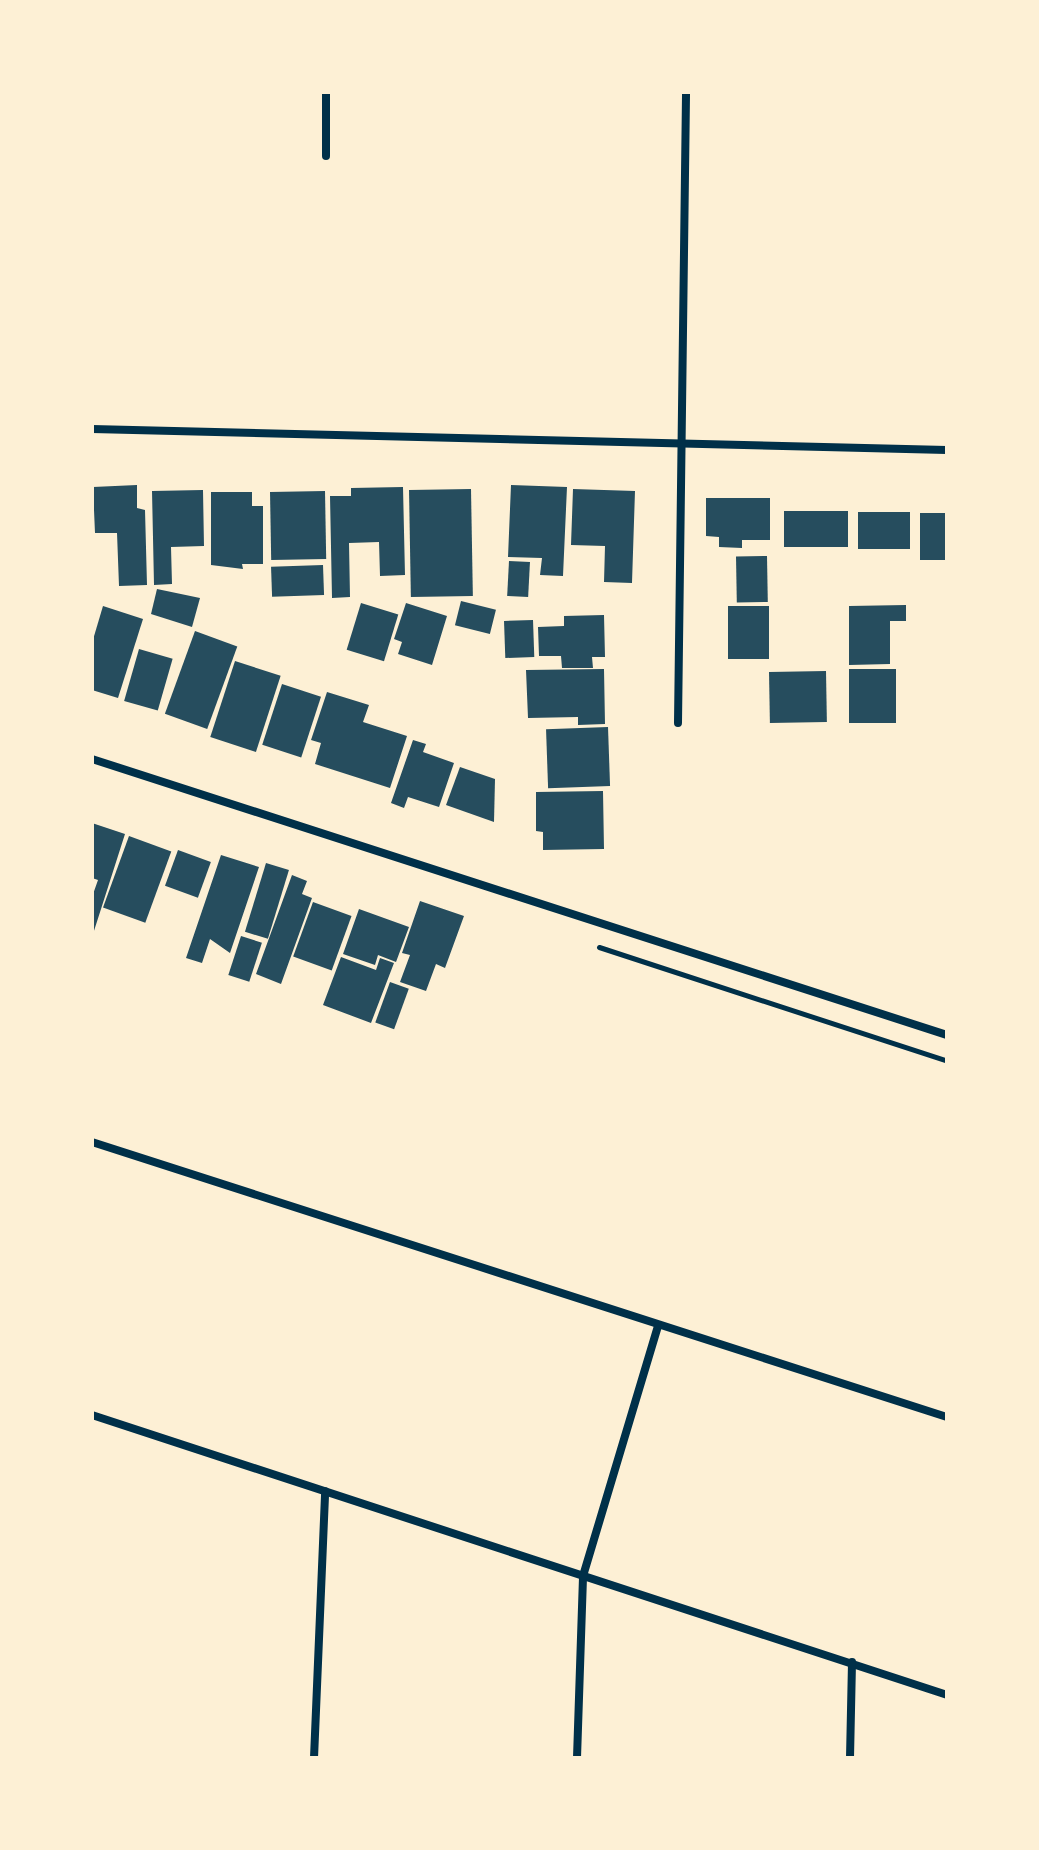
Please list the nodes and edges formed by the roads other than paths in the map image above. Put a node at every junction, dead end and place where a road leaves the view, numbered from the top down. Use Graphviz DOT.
graph roads {
  1 [pos="326,92"];
  2 [pos="686,92"];
  3 [pos="326,156"];
  4 [pos="92,429"];
  5 [pos="682,446"];
  6 [pos="947,450"];
  7 [pos="678,723"];
  8 [pos="92,759"];
  9 [pos="947,1035"];
  10 [pos="92,1142"];
  11 [pos="658,1326"];
  12 [pos="92,1415"];
  13 [pos="947,1417"];
  14 [pos="325,1491"];
  15 [pos="583,1576"];
  16 [pos="852,1662"];
  17 [pos="947,1695"];
  18 [pos="314,1758"];
  19 [pos="577,1758"];
  20 [pos="850,1758"];
  1 -- 3 [label="street"];
  2 -- 5 [label="street"];
  4 -- 5 [label="street"];
  5 -- 6 [label="street"];
  5 -- 7 [label="street"];
  8 -- 9 [label="street"];
  10 -- 11 [label="street"];
  11 -- 13 [label="street"];
  11 -- 15 [label="street"];
  12 -- 14 [label="street"];
  14 -- 15 [label="street"];
  14 -- 18 [label="street"];
  15 -- 16 [label="street"];
  15 -- 19 [label="street"];
  16 -- 17 [label="street"];
  16 -- 20 [label="street"];
}
